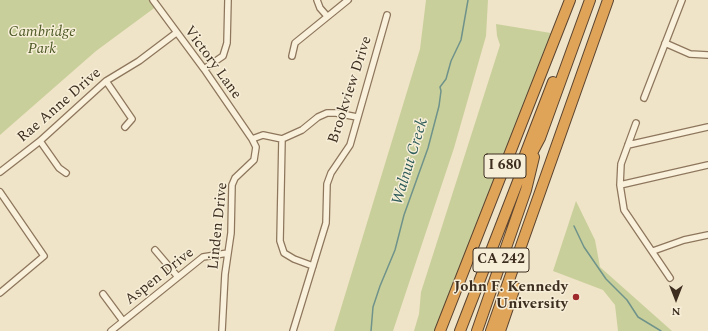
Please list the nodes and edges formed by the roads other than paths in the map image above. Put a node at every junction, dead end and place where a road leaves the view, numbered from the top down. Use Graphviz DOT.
graph roads {
  1 [pos="153,0"];
  2 [pos="228,0"];
  3 [pos="317,0"];
  4 [pos="348,0"];
  5 [pos="570,0"];
  6 [pos="583,0"];
  7 [pos="590,0"];
  8 [pos="608,0"];
  9 [pos="682,0"];
  10 [pos="387,15"];
  11 [pos="327,16"];
  12 [pos="176,33"];
  13 [pos="665,43"];
  14 [pos="708,55"];
  15 [pos="292,56"];
  16 [pos="204,69"];
  17 [pos="106,81"];
  18 [pos="644,98"];
  19 [pos="357,117"];
  20 [pos="636,123"];
  21 [pos="708,127"];
  22 [pos="125,128"];
  23 [pos="540,138"];
  24 [pos="252,139"];
  25 [pos="282,139"];
  26 [pos="40,141"];
  27 [pos="628,145"];
  28 [pos="708,165"];
  29 [pos="0,172"];
  30 [pos="66,173"];
  31 [pos="520,176"];
  32 [pos="544,183"];
  33 [pos="620,185"];
  34 [pos="0,192"];
  35 [pos="708,235"];
  36 [pos="155,250"];
  37 [pos="653,251"];
  38 [pos="228,253"];
  39 [pos="313,266"];
  40 [pos="178,277"];
  41 [pos="670,278"];
  42 [pos="0,293"];
  43 [pos="103,294"];
  44 [pos="123,321"];
  45 [pos="111,331"];
  46 [pos="222,331"];
  47 [pos="293,331"];
  48 [pos="440,331"];
  49 [pos="460,331"];
  50 [pos="477,331"];
  51 [pos="491,331"];
  52 [pos="500,331"];
  1 -- 12 [label="street, Victory Lane"];
  2 -- 16 [label="street"];
  3 -- 11 [label="street"];
  4 -- 11 [label="street"];
  5 -- 48 [label="highway, I 680"];
  6 -- 31 [label="highway, I 680"];
  7 -- 23 [label="highway, I 680"];
  8 -- 32 [label="highway"];
  9 -- 13 [label="street"];
  10 -- 19 [label="street, Brookview Drive"];
  11 -- 15 [label="street"];
  12 -- 16 [label="street, Victory Lane"];
  12 -- 17 [label="street, Rae Anne Drive"];
  13 -- 14 [label="street"];
  13 -- 18 [label="street"];
  16 -- 24 [label="street, Victory Lane"];
  17 -- 22 [label="street"];
  17 -- 26 [label="street, Rae Anne Drive"];
  19 -- 25 [label="street"];
  19 -- 39 [label="street, Brookview Drive"];
  20 -- 27 [label="street"];
  21 -- 27 [label="street"];
  23 -- 31 [label="highway, I 680"];
  23 -- 50 [label="highway, CA 242"];
  24 -- 25 [label="street"];
  24 -- 38 [label="street, Linden Drive"];
  25 -- 39 [label="street"];
  26 -- 29 [label="street, Rae Anne Drive"];
  26 -- 30 [label="street"];
  27 -- 33 [label="street"];
  28 -- 33 [label="street"];
  31 -- 49 [label="highway, I 680"];
  32 -- 51 [label="highway"];
  32 -- 52 [label="highway"];
  33 -- 37 [label="street"];
  34 -- 42 [label="street"];
  35 -- 37 [label="street"];
  36 -- 40 [label="street"];
  37 -- 41 [label="street"];
  38 -- 40 [label="street, Aspen Drive"];
  38 -- 46 [label="street, Linden Drive"];
  39 -- 47 [label="street, Brookview Drive"];
  40 -- 44 [label="street, Aspen Drive"];
  43 -- 44 [label="street"];
  44 -- 45 [label="street, Aspen Drive"];
}
